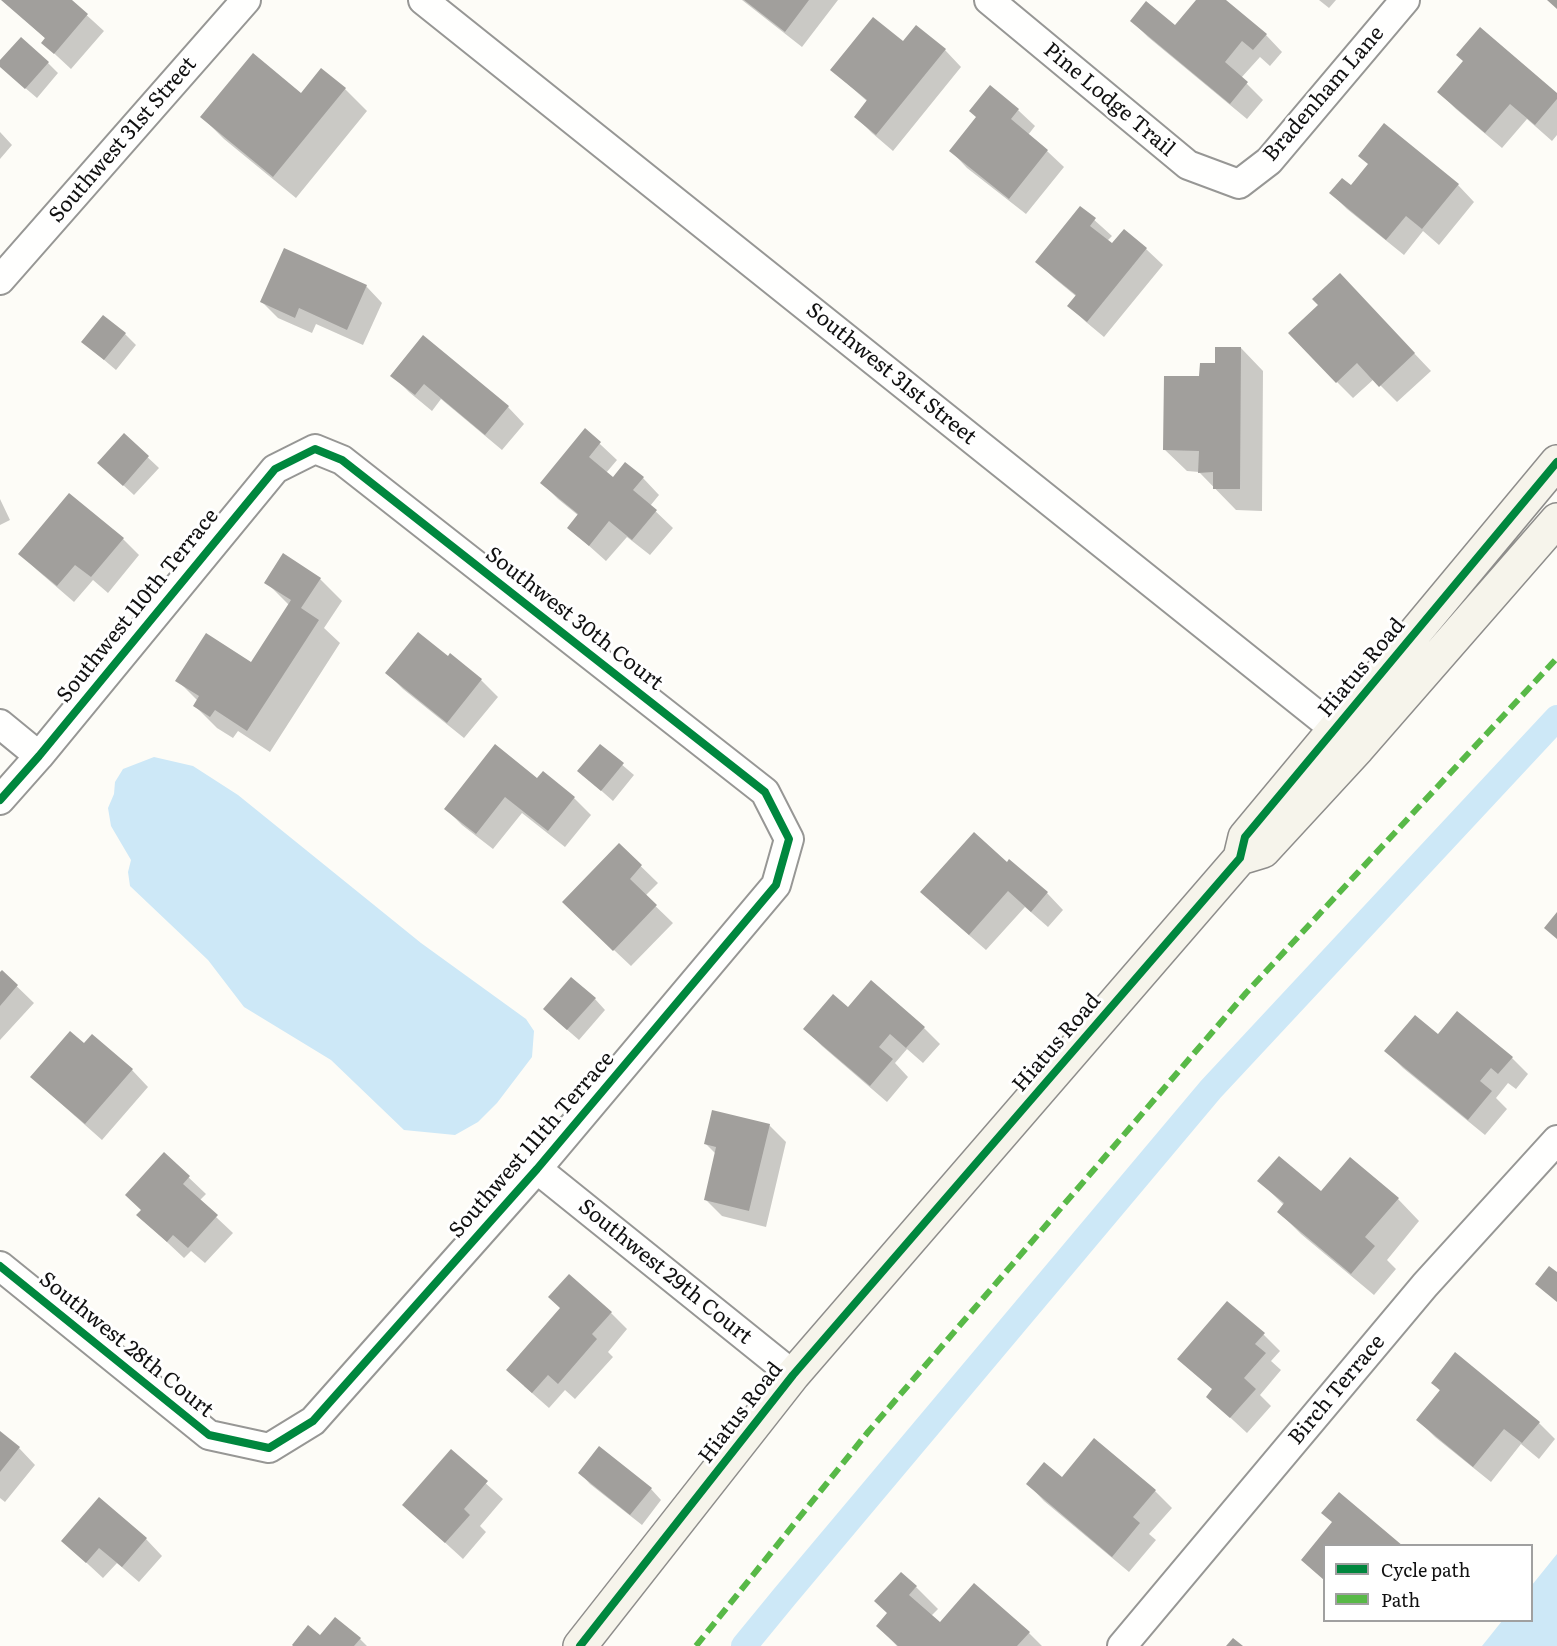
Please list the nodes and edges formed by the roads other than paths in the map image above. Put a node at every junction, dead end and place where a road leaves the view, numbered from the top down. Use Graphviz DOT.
graph roads {
  1 [pos="246,0"];
  2 [pos="423,0"];
  3 [pos="989,0"];
  4 [pos="1405,0"];
  5 [pos="1239,184"];
  6 [pos="0,280"];
  7 [pos="315,449"];
  8 [pos="1557,462"];
  9 [pos="1557,520"];
  10 [pos="0,724"];
  11 [pos="1347,739"];
  12 [pos="39,756"];
  13 [pos="0,800"];
  14 [pos="789,839"];
  15 [pos="1557,1140"];
  16 [pos="537,1169"];
  17 [pos="0,1266"];
  18 [pos="793,1376"];
  19 [pos="269,1448"];
  20 [pos="580,1646"];
  21 [pos="1122,1646"];
  1 -- 6 [label="street, Southwest 31st Street"];
  2 -- 11 [label="street, Southwest 31st Street"];
  3 -- 5 [label="street, Pine Lodge Trail"];
  4 -- 5 [label="street, Bradenham Lane"];
  7 -- 12 [label="street, Southwest 110th Terrace"];
  7 -- 14 [label="street, Southwest 30th Court"];
  8 -- 11 [label="street, Hiatus Road"];
  9 -- 11 [label="street, Hiatus Road"];
  10 -- 12 [label="street"];
  11 -- 18 [label="street, Hiatus Road"];
  12 -- 13 [label="street, Southwest 110th Terrace"];
  14 -- 16 [label="street, Southwest 111th Terrace"];
  15 -- 21 [label="street, Birch Terrace"];
  16 -- 18 [label="street, Southwest 29th Court"];
  16 -- 19 [label="street, Southwest 111th Terrace"];
  17 -- 19 [label="street, Southwest 28th Court"];
  18 -- 20 [label="street, Hiatus Road"];
}
